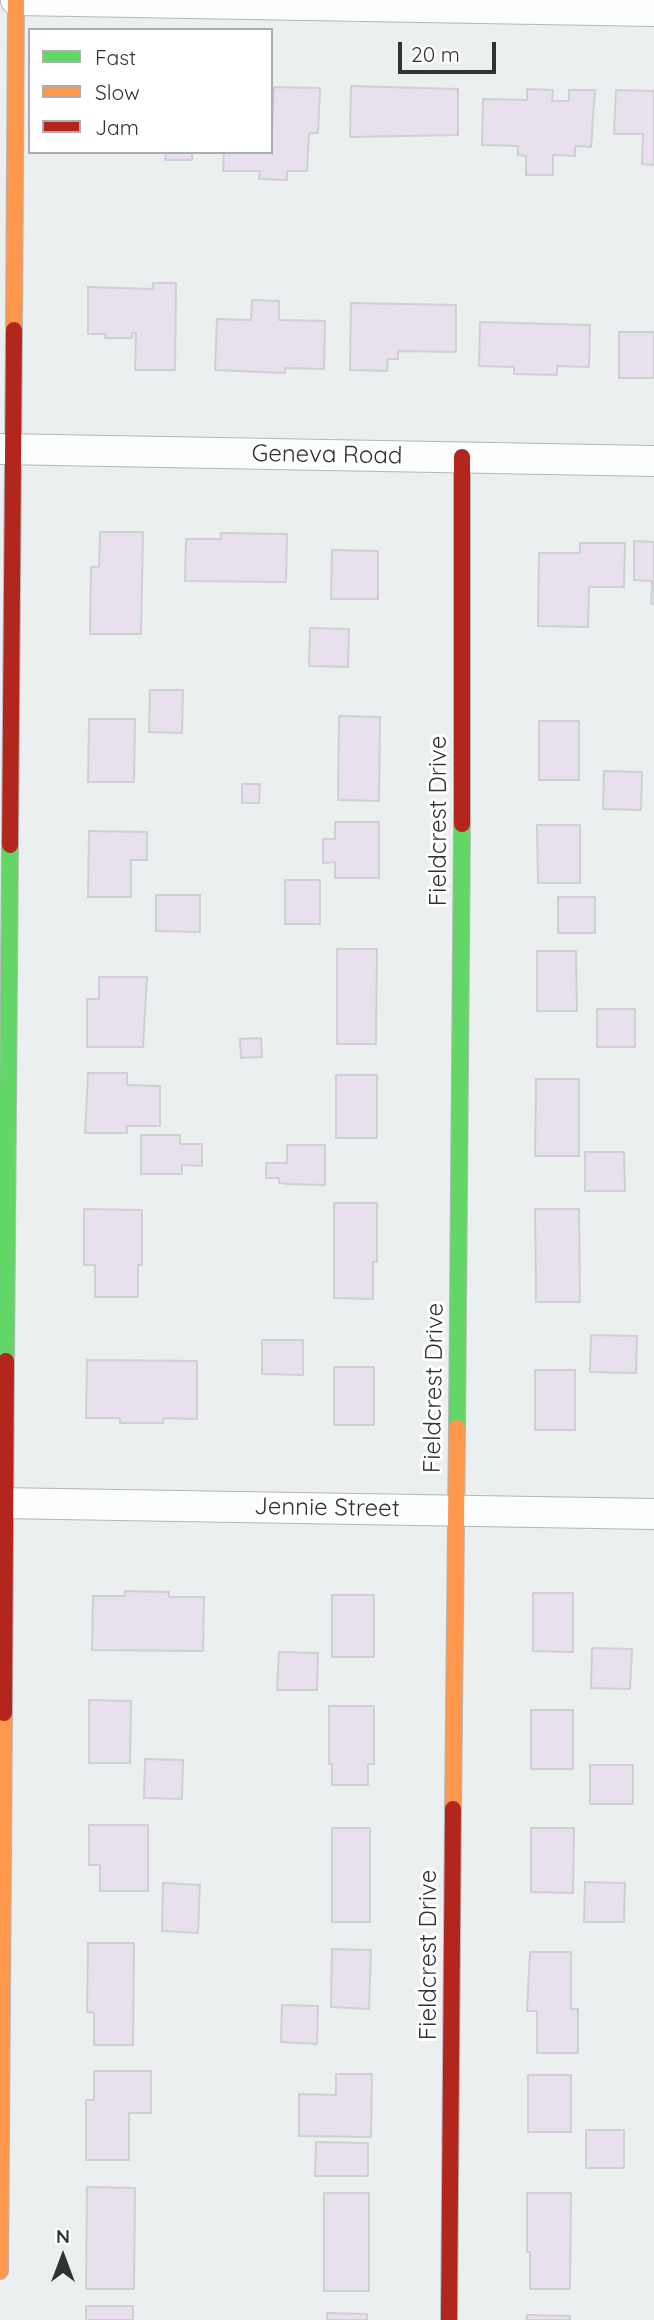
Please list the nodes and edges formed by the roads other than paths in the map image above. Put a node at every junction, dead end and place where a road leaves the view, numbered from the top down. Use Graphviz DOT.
graph roads {
  1 [pos="16,0"];
  2 [pos="475,4"];
  3 [pos="654,10"];
  4 [pos="6,449"];
  5 [pos="462,457"];
  6 [pos="654,461"];
  7 [pos="2,1503"];
  8 [pos="455,1510"];
  9 [pos="654,1514"];
  10 [pos="0,2271"];
  11 [pos="449,2320"];
  1 -- 2 [label="street"];
  1 -- 4 [label="street"];
  2 -- 3 [label="street"];
  4 -- 5 [label="street, Geneva Road"];
  4 -- 7 [label="street"];
  5 -- 6 [label="street, Geneva Road"];
  5 -- 8 [label="street, Fieldcrest Drive"];
  7 -- 8 [label="street, Jennie Street"];
  7 -- 10 [label="street"];
  8 -- 9 [label="street, Jennie Street"];
  8 -- 11 [label="street, Fieldcrest Drive"];
}
